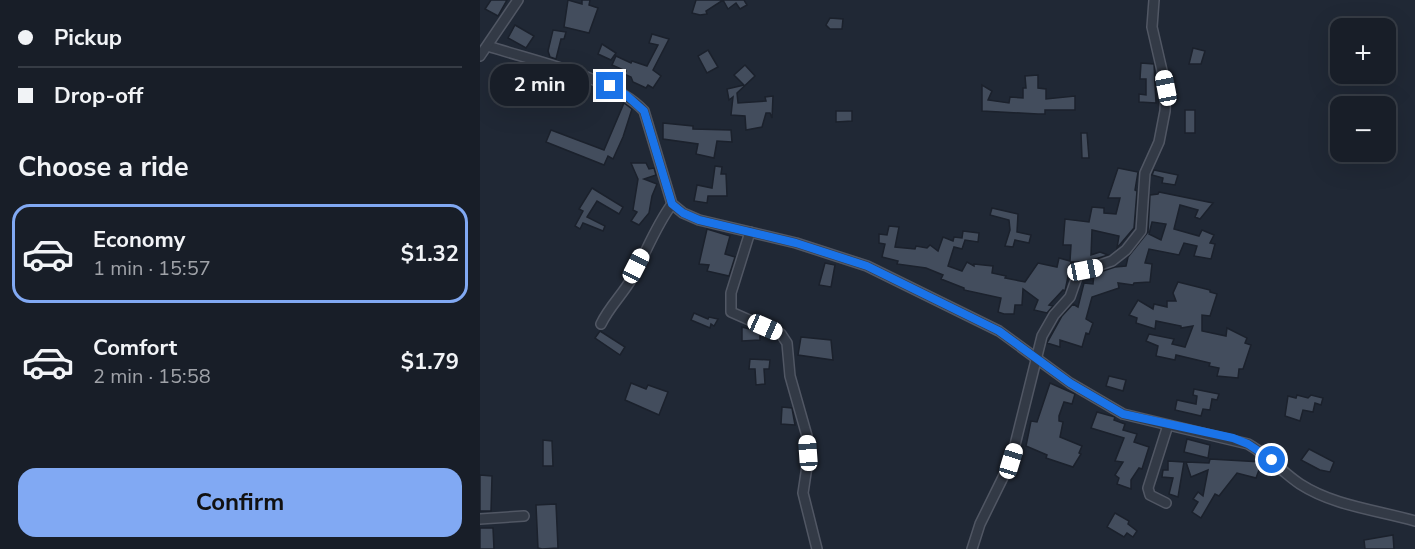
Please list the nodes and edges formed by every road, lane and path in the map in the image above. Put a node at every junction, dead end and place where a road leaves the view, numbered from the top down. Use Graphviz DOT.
graph roads {
  1 [pos="518,0"];
  2 [pos="1154,0"];
  3 [pos="488,46"];
  4 [pos="480,56"];
  5 [pos="672,204"];
  6 [pos="750,232"];
  7 [pos="601,324"];
  8 [pos="1036,357"];
  9 [pos="1168,425"];
  10 [pos="1166,503"];
  11 [pos="524,516"];
  12 [pos="480,519"];
  13 [pos="1415,521"];
  14 [pos="817,549"];
  15 [pos="972,549"];
  1 -- 3 [label="street"];
  2 -- 8 [label="street"];
  3 -- 4 [label="street"];
  3 -- 5 [label="street"];
  5 -- 6 [label="street"];
  5 -- 7 [label="street"];
  6 -- 8 [label="street"];
  6 -- 14 [label="street"];
  8 -- 9 [label="street"];
  8 -- 15 [label="street"];
  9 -- 10 [label="street"];
  9 -- 13 [label="street"];
  11 -- 12 [label="street"];
}
